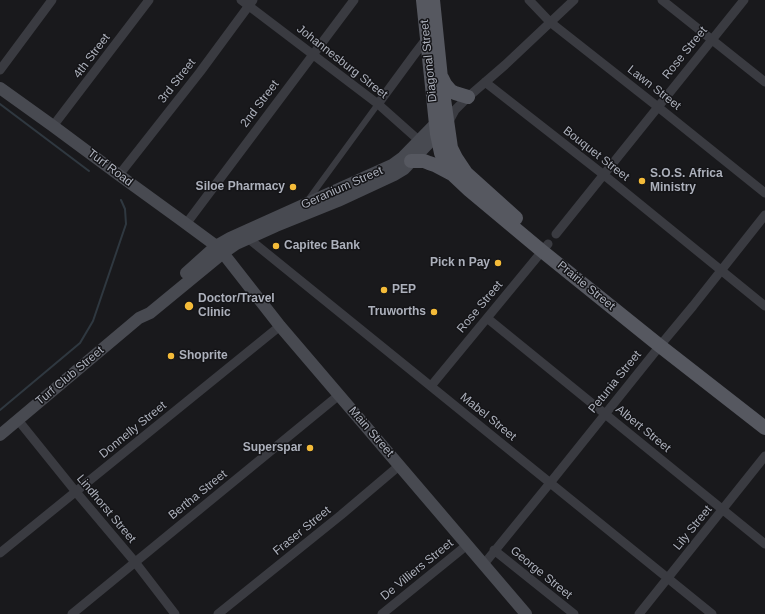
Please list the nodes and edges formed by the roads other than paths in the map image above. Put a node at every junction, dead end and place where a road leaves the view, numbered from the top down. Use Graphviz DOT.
graph roads {
  1 [pos="52,0"];
  2 [pos="149,0"];
  3 [pos="241,0"];
  4 [pos="354,0"];
  5 [pos="423,0"];
  6 [pos="433,0"];
  7 [pos="529,0"];
  8 [pos="574,0"];
  9 [pos="662,0"];
  10 [pos="744,0"];
  11 [pos="251,3"];
  12 [pos="550,22"];
  13 [pos="427,38"];
  14 [pos="712,40"];
  15 [pos="313,54"];
  16 [pos="0,70"];
  17 [pos="441,78"];
  18 [pos="486,82"];
  19 [pos="765,82"];
  20 [pos="0,88"];
  21 [pos="468,97"];
  22 [pos="378,104"];
  23 [pos="658,106"];
  24 [pos="444,121"];
  25 [pos="53,126"];
  26 [pos="423,143"];
  27 [pos="412,161"];
  28 [pos="452,174"];
  29 [pos="118,175"];
  30 [pos="604,175"];
  31 [pos="765,193"];
  32 [pos="306,204"];
  33 [pos="765,215"];
  34 [pos="186,224"];
  35 [pos="249,239"];
  36 [pos="549,243"];
  37 [pos="219,249"];
  38 [pos="721,270"];
  39 [pos="765,306"];
  40 [pos="487,318"];
  41 [pos="280,326"];
  42 [pos="663,342"];
  43 [pos="431,386"];
  44 [pos="340,395"];
  45 [pos="604,414"];
  46 [pos="765,419"];
  47 [pos="18,420"];
  48 [pos="765,428"];
  49 [pos="0,435"];
  50 [pos="765,456"];
  51 [pos="400,465"];
  52 [pos="550,484"];
  53 [pos="76,492"];
  54 [pos="723,510"];
  55 [pos="765,544"];
  56 [pos="467,545"];
  57 [pos="494,550"];
  58 [pos="0,553"];
  59 [pos="135,562"];
  60 [pos="484,564"];
  61 [pos="668,579"];
  62 [pos="72,614"];
  63 [pos="175,614"];
  64 [pos="218,614"];
  65 [pos="382,614"];
  66 [pos="526,614"];
  67 [pos="574,614"];
  68 [pos="639,614"];
  69 [pos="712,614"];
  1 -- 16 [label="street"];
  2 -- 25 [label="street, 4th Street"];
  3 -- 11 [label="street, Johannesburg Street"];
  4 -- 15 [label="street, 2nd Street"];
  5 -- 13 [label="main road, Diagonal Street"];
  6 -- 17 [label="main road, Diagonal Street"];
  7 -- 12 [label="street, Lawn Street"];
  8 -- 12 [label="street, Geranium Street"];
  9 -- 14 [label="street"];
  10 -- 14 [label="street, Rose Street"];
  11 -- 15 [label="street, Johannesburg Street"];
  11 -- 29 [label="street, 3rd Street"];
  12 -- 18 [label="street, Geranium Street"];
  12 -- 23 [label="street, Lawn Street"];
  13 -- 22 [label="street"];
  13 -- 24 [label="main road, Diagonal Street"];
  14 -- 19 [label="street"];
  14 -- 23 [label="street, Rose Street"];
  15 -- 22 [label="street, Johannesburg Street"];
  15 -- 34 [label="street, 2nd Street"];
  17 -- 21 [label="main road"];
  17 -- 24 [label="main road, Diagonal Street"];
  18 -- 21 [label="street, Geranium Street"];
  18 -- 30 [label="street, Bouquet Street"];
  20 -- 25 [label="main road, Turf Road"];
  21 -- 24 [label="street, Geranium Street"];
  22 -- 26 [label="street, Johannesburg Street"];
  22 -- 32 [label="street"];
  23 -- 30 [label="street, Rose Street"];
  23 -- 31 [label="street, Lawn Street"];
  24 -- 26 [label="main road, Geranium Street"];
  24 -- 28 [label="main road, Prairie Street"];
  24 -- 36 [label="main road, Prairie Street"];
  25 -- 29 [label="main road, Turf Road"];
  26 -- 27 [label="main road, Geranium Street"];
  26 -- 32 [label="main road, Geranium Street"];
  27 -- 28 [label="main road"];
  27 -- 35 [label="main road, Geranium Street"];
  28 -- 36 [label="main road, Prairie Street"];
  29 -- 34 [label="main road, Turf Road"];
  30 -- 36 [label="street, Rose Street"];
  30 -- 38 [label="street, Bouquet Street"];
  32 -- 37 [label="main road, Geranium Street"];
  33 -- 38 [label="street, Petunia Street"];
  34 -- 37 [label="main road, Turf Road"];
  35 -- 37 [label="main road, Geranium Street"];
  35 -- 43 [label="street, Mabel Street"];
  36 -- 40 [label="street, Rose Street"];
  36 -- 42 [label="main road, Prairie Street"];
  37 -- 41 [label="main road, Main Street"];
  37 -- 47 [label="main road, Turf Club Street"];
  38 -- 39 [label="street, Bouquet Street"];
  38 -- 42 [label="street, Petunia Street"];
  40 -- 43 [label="street, Rose Street"];
  40 -- 45 [label="street, Albert Street"];
  41 -- 44 [label="main road, Main Street"];
  41 -- 53 [label="street, Donnelly Street"];
  42 -- 45 [label="street, Petunia Street"];
  42 -- 46 [label="main road, Prairie Street"];
  42 -- 48 [label="main road, Prairie Street"];
  43 -- 52 [label="street, Mabel Street"];
  44 -- 51 [label="main road, Main Street"];
  44 -- 59 [label="street, Bertha Street"];
  45 -- 52 [label="street, Petunia Street"];
  45 -- 54 [label="street, Albert Street"];
  47 -- 49 [label="main road, Turf Club Street"];
  47 -- 53 [label="street, Lindhorst Street"];
  50 -- 54 [label="street, Lily Street"];
  51 -- 56 [label="main road, Main Street"];
  51 -- 64 [label="street, Fraser Street"];
  52 -- 57 [label="street, Petunia Street"];
  52 -- 61 [label="street, Mabel Street"];
  53 -- 58 [label="street, Donnelly Street"];
  53 -- 59 [label="street, Lindhorst Street"];
  54 -- 55 [label="street, Albert Street"];
  54 -- 61 [label="street, Lily Street"];
  56 -- 60 [label="main road, Main Street"];
  56 -- 65 [label="street, De Villiers Street"];
  57 -- 60 [label="street, Petunia Street"];
  57 -- 67 [label="street, George Street"];
  59 -- 62 [label="street, Bertha Street"];
  59 -- 63 [label="street, Lindhorst Street"];
  60 -- 66 [label="main road, Main Street"];
  61 -- 68 [label="street, Lily Street"];
  61 -- 69 [label="street, Mabel Street"];
}
